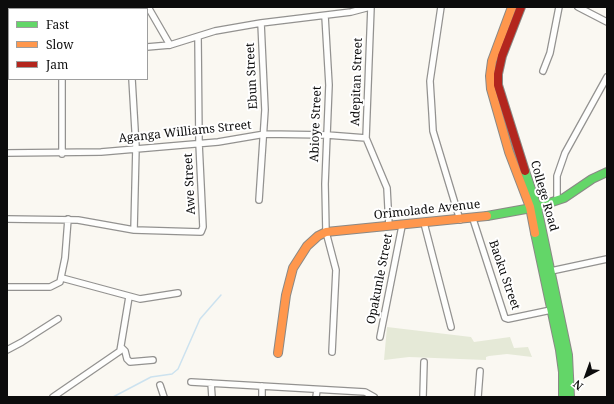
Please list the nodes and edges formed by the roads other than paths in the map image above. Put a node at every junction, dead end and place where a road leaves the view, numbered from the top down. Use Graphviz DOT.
graph roads {
  1 [pos="148,7"];
  2 [pos="370,7"];
  3 [pos="441,7"];
  4 [pos="512,7"];
  5 [pos="521,7"];
  6 [pos="559,7"];
  7 [pos="578,7"];
  8 [pos="325,16"];
  9 [pos="607,22"];
  10 [pos="261,23"];
  11 [pos="198,37"];
  12 [pos="170,45"];
  13 [pos="148,47"];
  14 [pos="543,71"];
  15 [pos="607,77"];
  16 [pos="62,80"];
  17 [pos="132,80"];
  18 [pos="265,134"];
  19 [pos="327,135"];
  20 [pos="366,138"];
  21 [pos="199,143"];
  22 [pos="136,148"];
  23 [pos="7,154"];
  24 [pos="62,154"];
  25 [pos="607,172"];
  26 [pos="259,200"];
  27 [pos="557,200"];
  28 [pos="534,207"];
  29 [pos="68,219"];
  30 [pos="473,219"];
  31 [pos="7,220"];
  32 [pos="460,220"];
  33 [pos="424,223"];
  34 [pos="388,226"];
  35 [pos="402,226"];
  36 [pos="134,230"];
  37 [pos="326,232"];
  38 [pos="607,259"];
  39 [pos="551,271"];
  40 [pos="62,278"];
  41 [pos="7,287"];
  42 [pos="178,293"];
  43 [pos="129,298"];
  44 [pos="551,310"];
  45 [pos="58,319"];
  46 [pos="451,327"];
  47 [pos="380,337"];
  48 [pos="122,348"];
  49 [pos="7,350"];
  50 [pos="332,352"];
  51 [pos="278,353"];
  52 [pos="153,360"];
  53 [pos="424,362"];
  54 [pos="480,371"];
  55 [pos="191,382"];
  56 [pos="211,383"];
  57 [pos="160,385"];
  58 [pos="262,386"];
  59 [pos="317,390"];
  60 [pos="53,397"];
  61 [pos="164,397"];
  62 [pos="212,397"];
  63 [pos="262,397"];
  64 [pos="316,397"];
  65 [pos="374,397"];
  66 [pos="423,397"];
  67 [pos="478,397"];
  68 [pos="563,397"];
  69 [pos="570,397"];
  1 -- 12 [label="street"];
  2 -- 8 [label="street"];
  2 -- 20 [label="street, Adepitan Street"];
  3 -- 32 [label="street"];
  4 -- 28 [label="main road, College Road"];
  5 -- 28 [label="main road, College Road"];
  6 -- 14 [label="street"];
  7 -- 9 [label="street"];
  8 -- 10 [label="street"];
  8 -- 19 [label="street, Abioye Street"];
  10 -- 11 [label="street"];
  10 -- 18 [label="street, Ebun Street"];
  11 -- 12 [label="street"];
  11 -- 21 [label="street, Awe Street"];
  12 -- 13 [label="street"];
  15 -- 27 [label="street"];
  16 -- 24 [label="street"];
  17 -- 22 [label="street"];
  18 -- 19 [label="street, Aganga Williams Street"];
  18 -- 21 [label="street, Aganga Williams Street"];
  18 -- 26 [label="street, Ebun Street"];
  19 -- 20 [label="street, Aganga Williams Street"];
  19 -- 37 [label="street, Abioye Street"];
  20 -- 34 [label="street, Adepitan Street"];
  21 -- 22 [label="street, Aganga Williams Street"];
  21 -- 36 [label="street, Awe Street"];
  22 -- 24 [label="street, Aganga Williams Street"];
  22 -- 36 [label="street"];
  23 -- 24 [label="street, Aganga Williams Street"];
  25 -- 27 [label="main road, Orimolade Avenue"];
  27 -- 28 [label="main road, Orimolade Avenue"];
  28 -- 30 [label="main road, Orimolade Avenue"];
  28 -- 39 [label="main road, College Road"];
  28 -- 44 [label="main road, College Road"];
  29 -- 31 [label="street"];
  29 -- 36 [label="street"];
  29 -- 40 [label="street"];
  30 -- 32 [label="main road, Orimolade Avenue"];
  30 -- 44 [label="street, Baoku Street"];
  32 -- 33 [label="main road, Orimolade Avenue"];
  33 -- 35 [label="main road, Orimolade Avenue"];
  33 -- 46 [label="street"];
  34 -- 35 [label="main road, Orimolade Avenue"];
  34 -- 37 [label="main road, Orimolade Avenue"];
  35 -- 47 [label="street, Opakunle Street"];
  37 -- 50 [label="street, Abioye Street"];
  37 -- 51 [label="main road"];
  38 -- 39 [label="street"];
  39 -- 69 [label="main road, College Road"];
  40 -- 41 [label="street"];
  40 -- 43 [label="street"];
  42 -- 43 [label="street"];
  43 -- 48 [label="street"];
  44 -- 68 [label="main road, College Road"];
  45 -- 49 [label="street"];
  48 -- 52 [label="street"];
  48 -- 60 [label="street"];
  53 -- 66 [label="street"];
  54 -- 67 [label="street"];
  55 -- 56 [label="street"];
  56 -- 58 [label="street"];
  56 -- 62 [label="street"];
  57 -- 61 [label="street"];
  58 -- 59 [label="street"];
  58 -- 63 [label="street"];
  59 -- 64 [label="street"];
  59 -- 65 [label="street"];
}
